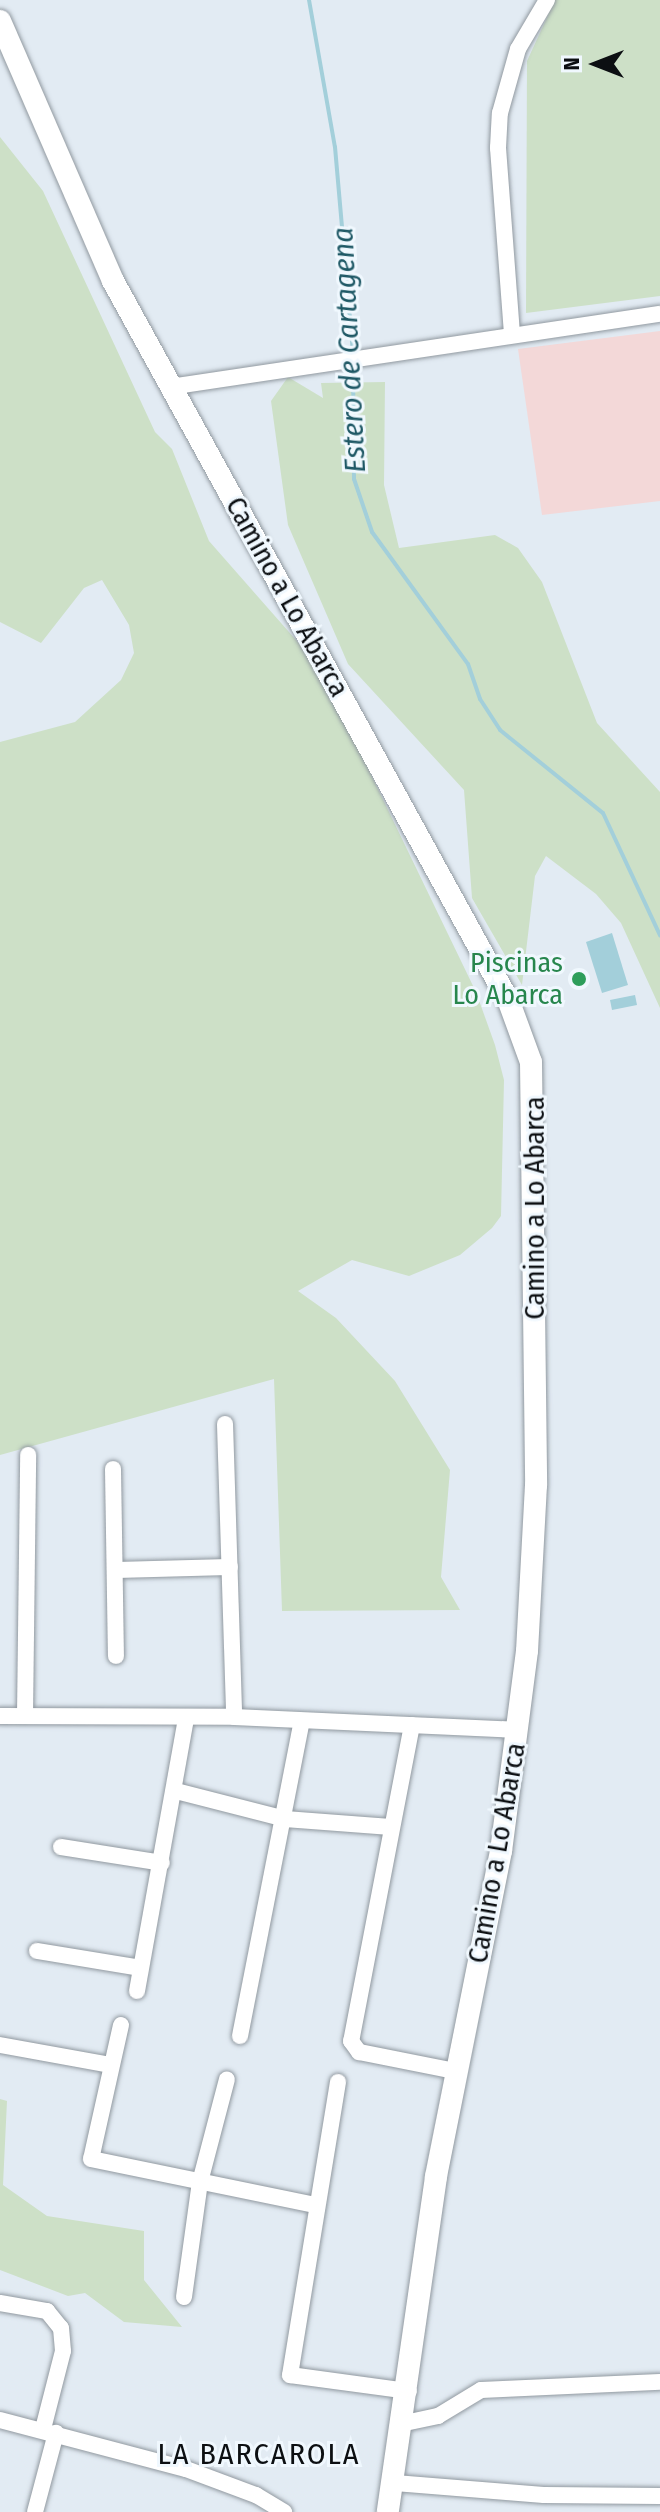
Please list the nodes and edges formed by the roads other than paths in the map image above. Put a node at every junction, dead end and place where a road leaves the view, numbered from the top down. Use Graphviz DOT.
graph roads {
  1 [pos="547,0"];
  2 [pos="0,21"];
  3 [pos="660,314"];
  4 [pos="512,334"];
  5 [pos="170,387"];
  6 [pos="225,1424"];
  7 [pos="28,1455"];
  8 [pos="113,1469"];
  9 [pos="230,1567"];
  10 [pos="115,1570"];
  11 [pos="116,1656"];
  12 [pos="25,1716"];
  13 [pos="234,1717"];
  14 [pos="186,1718"];
  15 [pos="302,1721"];
  16 [pos="1,1722"];
  17 [pos="412,1725"];
  18 [pos="519,1730"];
  19 [pos="176,1791"];
  20 [pos="285,1819"];
  21 [pos="391,1827"];
  22 [pos="61,1847"];
  23 [pos="162,1863"];
  24 [pos="37,1951"];
  25 [pos="141,1968"];
  26 [pos="137,1991"];
  27 [pos="121,2025"];
  28 [pos="240,2036"];
  29 [pos="0,2045"];
  30 [pos="111,2065"];
  31 [pos="455,2071"];
  32 [pos="227,2079"];
  33 [pos="338,2082"];
  34 [pos="200,2182"];
  35 [pos="316,2205"];
  36 [pos="184,2297"];
  37 [pos="0,2303"];
  38 [pos="660,2382"];
  39 [pos="409,2391"];
  40 [pos="0,2420"];
  41 [pos="405,2423"];
  42 [pos="49,2431"];
  43 [pos="395,2483"];
  44 [pos="660,2496"];
  45 [pos="35,2512"];
  46 [pos="284,2512"];
  47 [pos="388,2512"];
  1 -- 4 [label="street"];
  2 -- 5 [label="main road, Camino a Lo Abarca"];
  3 -- 4 [label="street"];
  4 -- 5 [label="street"];
  5 -- 18 [label="main road, Camino a Lo Abarca"];
  6 -- 9 [label="street"];
  7 -- 12 [label="street"];
  8 -- 10 [label="street"];
  9 -- 10 [label="street"];
  9 -- 13 [label="street"];
  10 -- 11 [label="street"];
  12 -- 14 [label="street"];
  12 -- 16 [label="street"];
  13 -- 14 [label="street"];
  13 -- 15 [label="street"];
  14 -- 19 [label="street"];
  15 -- 17 [label="street"];
  15 -- 20 [label="street"];
  17 -- 18 [label="street"];
  17 -- 21 [label="street"];
  18 -- 31 [label="main road, Camino a Lo Abarca"];
  19 -- 20 [label="street"];
  19 -- 23 [label="street"];
  20 -- 21 [label="street"];
  20 -- 28 [label="street"];
  21 -- 31 [label="street"];
  22 -- 23 [label="street"];
  23 -- 25 [label="street"];
  24 -- 25 [label="street"];
  25 -- 26 [label="street"];
  27 -- 30 [label="street"];
  29 -- 30 [label="street"];
  30 -- 34 [label="street"];
  31 -- 39 [label="main road, Camino a Lo Abarca"];
  32 -- 34 [label="street"];
  33 -- 35 [label="street"];
  34 -- 35 [label="street"];
  34 -- 36 [label="street"];
  35 -- 39 [label="street"];
  37 -- 42 [label="street"];
  38 -- 41 [label="street"];
  39 -- 41 [label="main road, Camino a Lo Abarca"];
  40 -- 42 [label="street"];
  41 -- 43 [label="main road, Camino a Lo Abarca"];
  42 -- 45 [label="street"];
  42 -- 46 [label="street"];
  43 -- 44 [label="street"];
  43 -- 47 [label="main road, Camino a Lo Abarca"];
}
